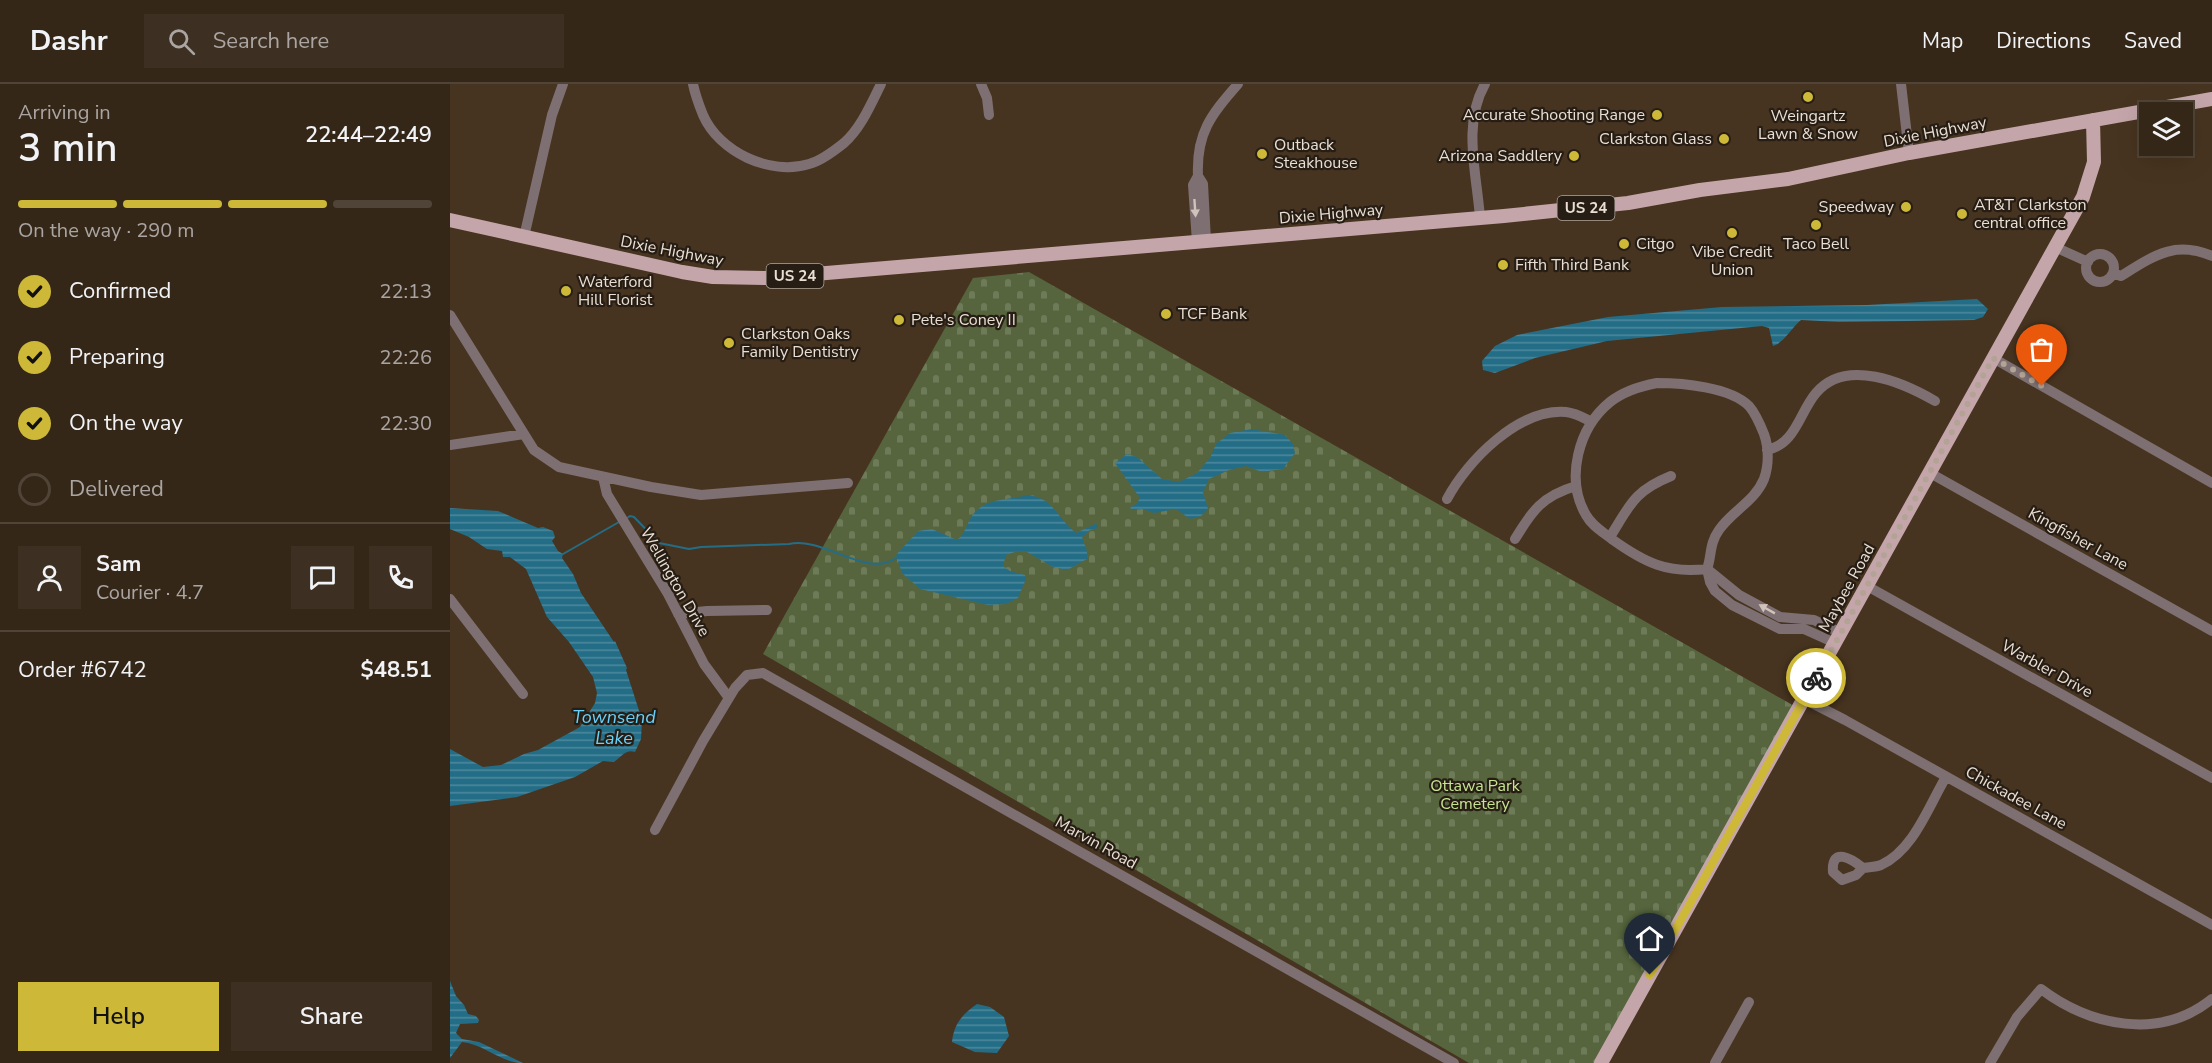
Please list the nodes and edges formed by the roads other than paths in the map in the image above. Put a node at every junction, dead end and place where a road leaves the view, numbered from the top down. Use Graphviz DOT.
graph roads {
  1 [pos="563,84"];
  2 [pos="693,84"];
  3 [pos="881,84"];
  4 [pos="981,84"];
  5 [pos="1238,84"];
  6 [pos="1485,84"];
  7 [pos="1901,84"];
  8 [pos="2212,99"];
  9 [pos="989,116"];
  10 [pos="2093,120"];
  11 [pos="1909,153"];
  12 [pos="1480,218"];
  13 [pos="450,220"];
  14 [pos="524,237"];
  15 [pos="1202,242"];
  16 [pos="2055,248"];
  17 [pos="2212,256"];
  18 [pos="2088,262"];
  19 [pos="2113,273"];
  20 [pos="450,315"];
  21 [pos="1993,358"];
  22 [pos="1935,401"];
  23 [pos="1592,422"];
  24 [pos="524,434"];
  25 [pos="450,445"];
  26 [pos="1767,450"];
  27 [pos="1930,473"];
  28 [pos="1671,476"];
  29 [pos="603,477"];
  30 [pos="848,483"];
  31 [pos="2212,483"];
  32 [pos="1576,486"];
  33 [pos="1447,499"];
  34 [pos="1610,537"];
  35 [pos="1515,539"];
  36 [pos="1707,569"];
  37 [pos="1867,586"];
  38 [pos="1739,595"];
  39 [pos="450,599"];
  40 [pos="1732,605"];
  41 [pos="767,610"];
  42 [pos="678,614"];
  43 [pos="1804,624"];
  44 [pos="2212,631"];
  45 [pos="1838,638"];
  46 [pos="523,694"];
  47 [pos="729,698"];
  48 [pos="1804,699"];
  49 [pos="1946,777"];
  50 [pos="2212,778"];
  51 [pos="655,830"];
  52 [pos="1863,868"];
  53 [pos="2212,925"];
  54 [pos="2212,999"];
  55 [pos="1749,1002"];
  56 [pos="1454,1063"];
  57 [pos="1601,1063"];
  58 [pos="1715,1063"];
  59 [pos="1990,1063"];
  1 -- 14 [label="street"];
  2 -- 3 [label="street"];
  4 -- 9 [label="street"];
  5 -- 15 [label="street"];
  6 -- 12 [label="street"];
  7 -- 11 [label="street"];
  8 -- 10 [label="main road, Dixie Highway / US 24"];
  10 -- 11 [label="main road, Dixie Highway / US 24"];
  10 -- 16 [label="main road, Maybee Road"];
  11 -- 12 [label="main road, Dixie Highway / US 24"];
  12 -- 15 [label="main road, Dixie Highway / US 24"];
  13 -- 14 [label="main road, Dixie Highway / US 24"];
  14 -- 15 [label="main road, Dixie Highway / US 24"];
  16 -- 18 [label="street"];
  16 -- 21 [label="main road, Maybee Road"];
  17 -- 19 [label="street"];
  18 -- 19 [label="street"];
  18 -- 19 [label="street"];
  20 -- 24 [label="street"];
  21 -- 27 [label="main road, Maybee Road"];
  21 -- 31 [label="street"];
  22 -- 26 [label="street"];
  23 -- 26 [label="street"];
  23 -- 32 [label="street"];
  23 -- 33 [label="street"];
  24 -- 25 [label="street"];
  24 -- 29 [label="street"];
  26 -- 36 [label="street"];
  27 -- 37 [label="main road, Maybee Road"];
  27 -- 44 [label="street, Kingfisher Lane"];
  28 -- 34 [label="street"];
  29 -- 30 [label="street"];
  29 -- 42 [label="street, Wellington Drive"];
  32 -- 34 [label="street"];
  32 -- 35 [label="street"];
  34 -- 36 [label="street"];
  36 -- 38 [label="street"];
  36 -- 40 [label="street"];
  37 -- 45 [label="main road, Maybee Road"];
  37 -- 50 [label="street, Warbler Drive"];
  38 -- 40 [label="street"];
  43 -- 38 [label="street, one-way"];
  39 -- 46 [label="street"];
  40 -- 43 [label="street"];
  41 -- 42 [label="street"];
  42 -- 47 [label="street, Wellington Drive"];
  43 -- 45 [label="street"];
  45 -- 48 [label="main road, Maybee Road"];
  47 -- 51 [label="street"];
  47 -- 56 [label="street, Marvin Road"];
  48 -- 49 [label="street, Chickadee Lane"];
  48 -- 57 [label="main road, Maybee Road"];
  49 -- 52 [label="street"];
  49 -- 53 [label="street, Chickadee Lane"];
  54 -- 59 [label="street"];
  55 -- 58 [label="street"];
}
